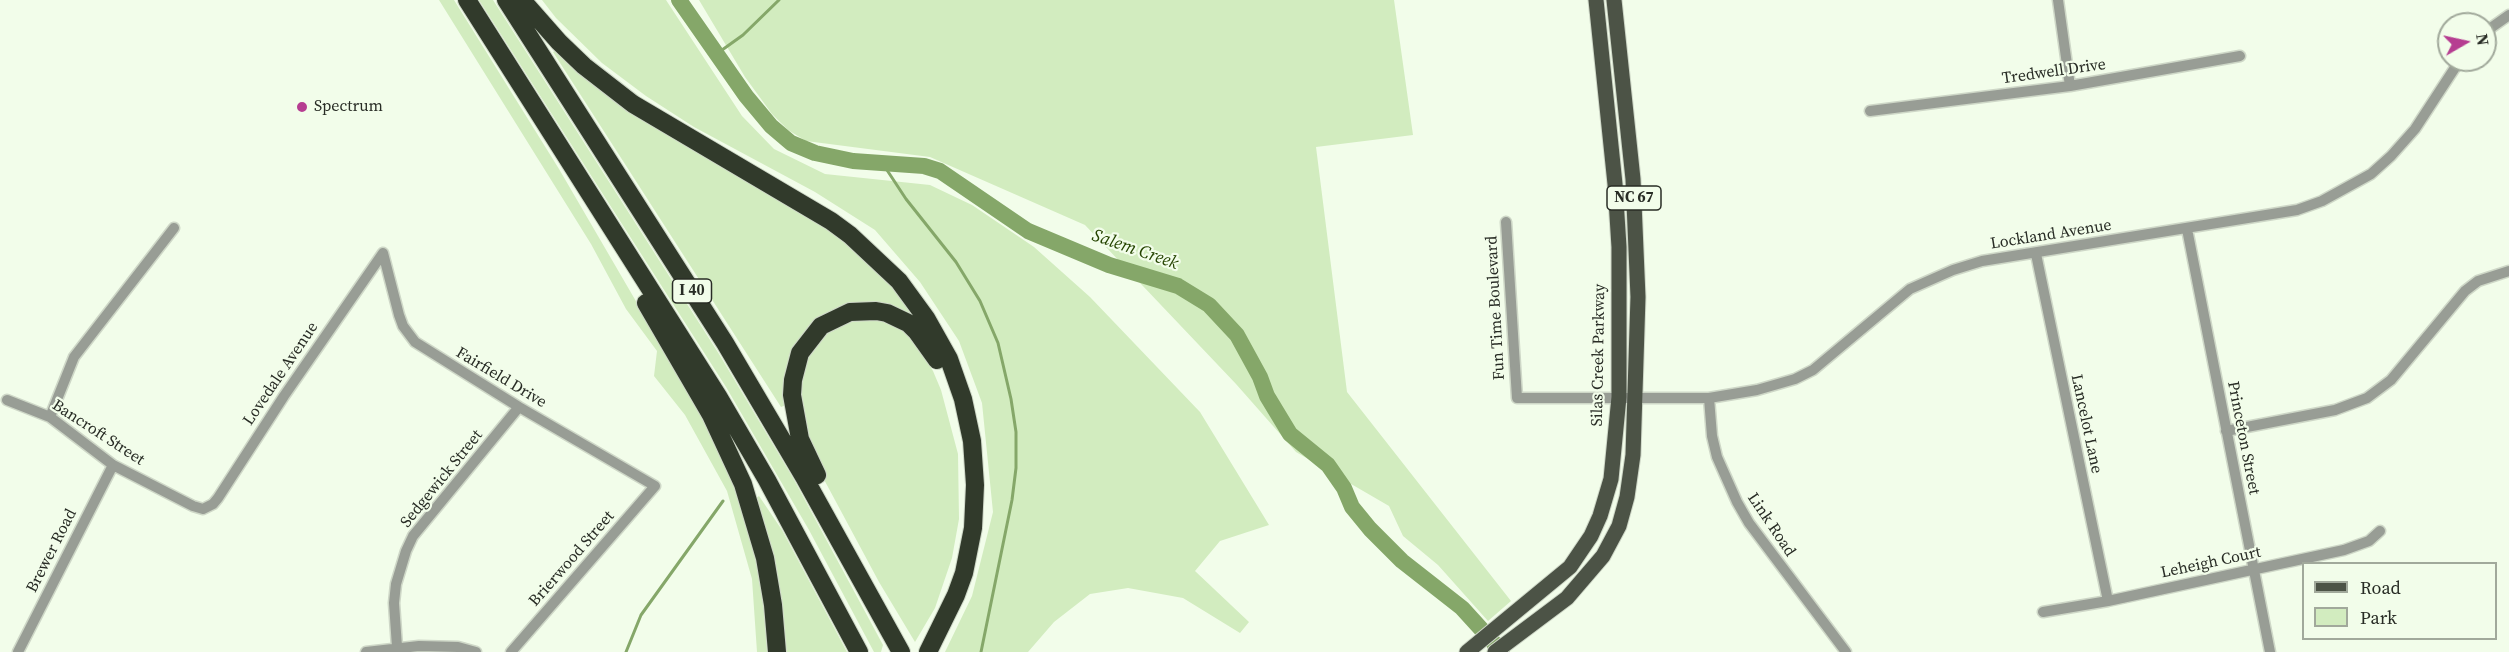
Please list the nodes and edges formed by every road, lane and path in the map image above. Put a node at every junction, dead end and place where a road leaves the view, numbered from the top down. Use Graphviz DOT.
graph roads {
  1 [pos="467,0"];
  2 [pos="506,0"];
  3 [pos="522,0"];
  4 [pos="1596,0"];
  5 [pos="1614,0"];
  6 [pos="2058,0"];
  7 [pos="2240,56"];
  8 [pos="2452,72"];
  9 [pos="2070,86"];
  10 [pos="1870,111"];
  11 [pos="1506,222"];
  12 [pos="174,228"];
  13 [pos="2187,229"];
  14 [pos="627,250"];
  15 [pos="383,253"];
  16 [pos="2036,254"];
  17 [pos="2509,271"];
  18 [pos="1618,397"];
  19 [pos="1636,397"];
  20 [pos="1709,398"];
  21 [pos="7,400"];
  22 [pos="519,408"];
  23 [pos="50,417"];
  24 [pos="2226,431"];
  25 [pos="113,465"];
  26 [pos="655,486"];
  27 [pos="203,509"];
  28 [pos="2380,531"];
  29 [pos="2254,569"];
  30 [pos="867,588"];
  31 [pos="2108,601"];
  32 [pos="2043,612"];
  33 [pos="397,647"];
  34 [pos="1469,650"];
  35 [pos="18,652"];
  36 [pos="366,652"];
  37 [pos="476,652"];
  38 [pos="511,652"];
  39 [pos="777,652"];
  40 [pos="858,652"];
  41 [pos="901,652"];
  42 [pos="917,652"];
  43 [pos="928,652"];
  44 [pos="1495,652"];
  45 [pos="1846,652"];
  46 [pos="2270,652"];
  1 -- 14 [label="highway, I 40"];
  2 -- 30 [label="highway, I 40"];
  3 -- 43 [label="highway"];
  4 -- 18 [label="main road, Silas Creek Parkway / NC 67"];
  5 -- 19 [label="main road, NC 67"];
  6 -- 9 [label="street"];
  7 -- 9 [label="street, Tredwell Drive"];
  8 -- 13 [label="street, Lockland Avenue"];
  9 -- 10 [label="street, Tredwell Drive"];
  11 -- 18 [label="street, Fun Time Boulevard"];
  12 -- 23 [label="street"];
  13 -- 16 [label="street, Lockland Avenue"];
  13 -- 24 [label="street, Princeton Street"];
  14 -- 39 [label="highway"];
  14 -- 40 [label="highway, I 40"];
  15 -- 22 [label="street, Fairfield Drive"];
  15 -- 27 [label="street, Lovedale Avenue"];
  16 -- 20 [label="street, Lockland Avenue"];
  16 -- 31 [label="street, Lancelot Lane"];
  17 -- 24 [label="street"];
  18 -- 19 [label="street, Lockland Avenue"];
  18 -- 34 [label="main road, Silas Creek Parkway / NC 67"];
  19 -- 20 [label="street, Lockland Avenue"];
  19 -- 44 [label="main road, NC 67"];
  20 -- 45 [label="street, Link Road"];
  21 -- 23 [label="street, Bancroft Street"];
  22 -- 26 [label="street, Fairfield Drive"];
  22 -- 33 [label="street, Sedgewick Street"];
  23 -- 25 [label="street, Bancroft Street"];
  24 -- 29 [label="street, Princeton Street"];
  25 -- 27 [label="street, Bancroft Street"];
  25 -- 35 [label="street, Brewer Road"];
  26 -- 38 [label="street, Brierwood Street"];
  28 -- 29 [label="street, Leheigh Court"];
  29 -- 31 [label="street, Leheigh Court"];
  29 -- 46 [label="street, Princeton Street"];
  30 -- 41 [label="highway, I 40"];
  30 -- 42 [label="highway"];
  31 -- 32 [label="street, Leheigh Court"];
  33 -- 36 [label="street"];
  33 -- 37 [label="street"];
}
